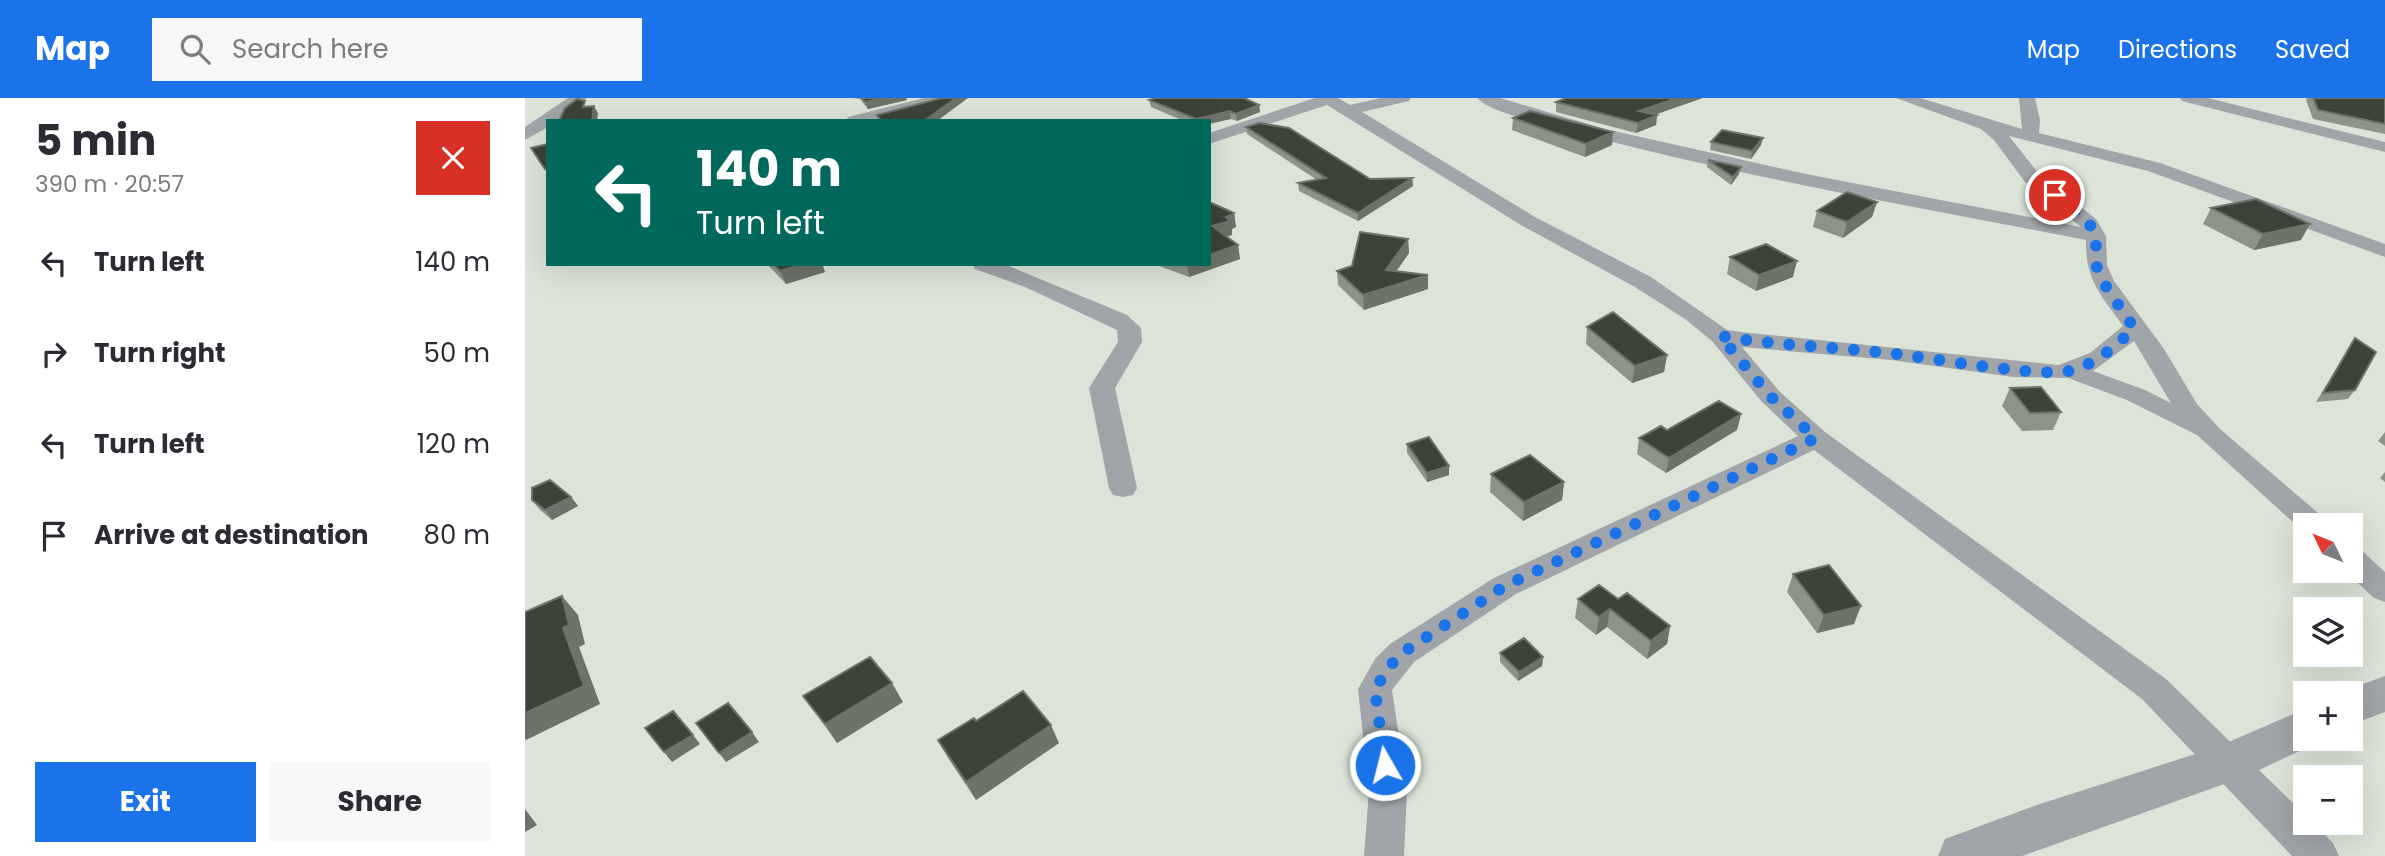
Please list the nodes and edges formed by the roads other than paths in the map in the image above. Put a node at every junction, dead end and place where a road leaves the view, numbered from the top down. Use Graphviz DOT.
graph roads {
  1 [pos="579,98"];
  2 [pos="943,98"];
  3 [pos="1403,98"];
  4 [pos="1485,98"];
  5 [pos="1904,98"];
  6 [pos="2027,98"];
  7 [pos="2189,98"];
  8 [pos="1335,102"];
  9 [pos="548,119"];
  10 [pos="861,119"];
  11 [pos="546,121"];
  12 [pos="1987,125"];
  13 [pos="525,135"];
  14 [pos="2030,136"];
  15 [pos="1211,138"];
  16 [pos="2385,147"];
  17 [pos="2096,236"];
  18 [pos="2385,251"];
  19 [pos="989,266"];
  20 [pos="2134,328"];
  21 [pos="1720,336"];
  22 [pos="2071,371"];
  23 [pos="2211,435"];
  24 [pos="1816,438"];
  25 [pos="1123,488"];
  26 [pos="2300,513"];
  27 [pos="2363,570"];
  28 [pos="2385,590"];
  29 [pos="2385,694"];
  30 [pos="2363,702"];
  31 [pos="2293,733"];
  32 [pos="2228,763"];
  33 [pos="1390,848"];
  34 [pos="1963,856"];
  35 [pos="2319,856"];
  1 -- 9 [label="street"];
  2 -- 10 [label="street"];
  3 -- 8 [label="street"];
  4 -- 17 [label="street"];
  5 -- 12 [label="street"];
  6 -- 14 [label="street"];
  7 -- 16 [label="street"];
  8 -- 15 [label="street"];
  8 -- 21 [label="street"];
  11 -- 13 [label="street"];
  12 -- 14 [label="street"];
  12 -- 17 [label="street"];
  14 -- 18 [label="street"];
  17 -- 20 [label="street"];
  19 -- 25 [label="street"];
  20 -- 22 [label="street"];
  20 -- 23 [label="street"];
  21 -- 22 [label="street"];
  21 -- 24 [label="street"];
  22 -- 23 [label="street"];
  23 -- 26 [label="street"];
  24 -- 32 [label="street"];
  24 -- 33 [label="street"];
  27 -- 28 [label="street"];
  29 -- 30 [label="street"];
  31 -- 32 [label="street"];
  32 -- 34 [label="street"];
  32 -- 35 [label="street"];
}
